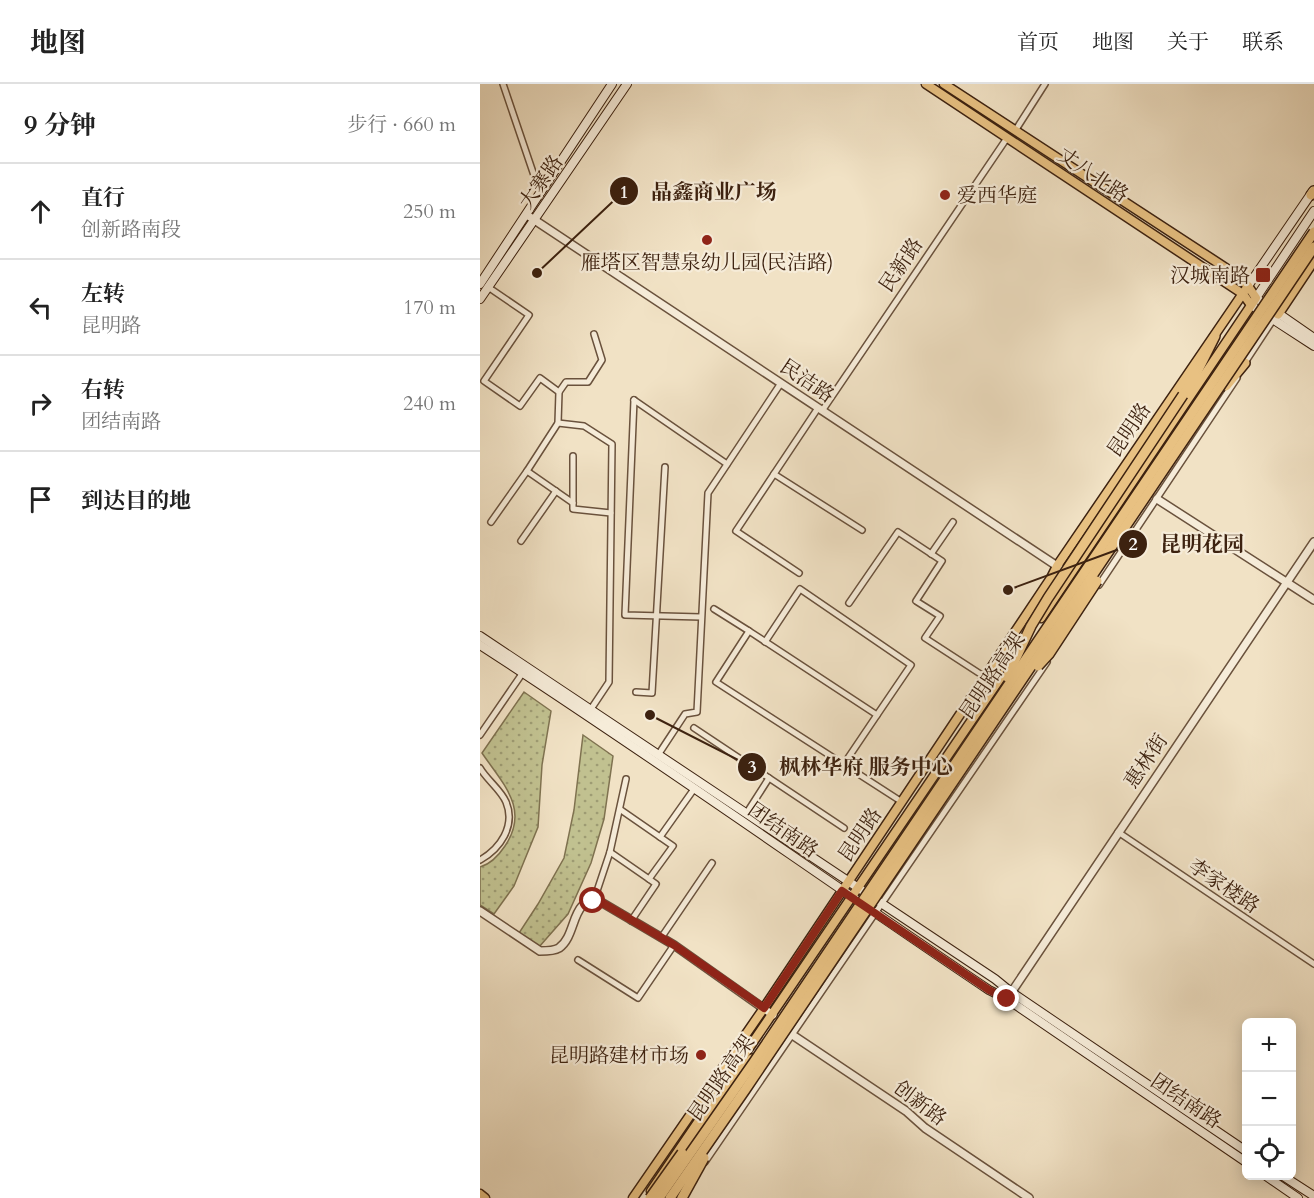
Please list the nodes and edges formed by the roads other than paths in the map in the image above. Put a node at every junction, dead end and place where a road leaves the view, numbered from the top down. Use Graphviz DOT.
graph roads {
  1 [pos="503,84"];
  2 [pos="612,84"];
  3 [pos="627,84"];
  4 [pos="926,84"];
  5 [pos="944,84"];
  6 [pos="1046,84"];
  7 [pos="1016,131"];
  8 [pos="1007,138"];
  9 [pos="1313,192"];
  10 [pos="541,194"];
  11 [pos="1314,211"];
  12 [pos="530,218"];
  13 [pos="1314,232"];
  14 [pos="1314,247"];
  15 [pos="1314,260"];
  16 [pos="484,285"];
  17 [pos="1248,286"];
  18 [pos="1243,294"];
  19 [pos="480,299"];
  20 [pos="1253,301"];
  21 [pos="1276,316"];
  22 [pos="594,334"];
  23 [pos="1215,336"];
  24 [pos="1314,338"];
  25 [pos="1314,346"];
  26 [pos="1245,363"];
  27 [pos="781,383"];
  28 [pos="559,392"];
  29 [pos="820,409"];
  30 [pos="558,423"];
  31 [pos="573,456"];
  32 [pos="727,464"];
  33 [pos="665,467"];
  34 [pos="526,471"];
  35 [pos="774,474"];
  36 [pos="1132,483"];
  37 [pos="556,491"];
  38 [pos="1157,499"];
  39 [pos="573,502"];
  40 [pos="611,513"];
  41 [pos="491,522"];
  42 [pos="953,522"];
  43 [pos="862,530"];
  44 [pos="521,541"];
  45 [pos="1314,542"];
  46 [pos="931,554"];
  47 [pos="1057,566"];
  48 [pos="799,573"];
  49 [pos="1070,574"];
  50 [pos="1286,583"];
  51 [pos="1314,600"];
  52 [pos="849,603"];
  53 [pos="714,609"];
  54 [pos="655,616"];
  55 [pos="701,617"];
  56 [pos="749,632"];
  57 [pos="480,636"];
  58 [pos="765,642"];
  59 [pos="480,645"];
  60 [pos="525,670"];
  61 [pos="985,677"];
  62 [pos="1016,690"];
  63 [pos="636,692"];
  64 [pos="995,703"];
  65 [pos="591,709"];
  66 [pos="877,715"];
  67 [pos="694,728"];
  68 [pos="480,735"];
  69 [pos="658,755"];
  70 [pos="844,764"];
  71 [pos="480,768"];
  72 [pos="770,778"];
  73 [pos="626,779"];
  74 [pos="694,789"];
  75 [pos="902,802"];
  76 [pos="621,810"];
  77 [pos="746,814"];
  78 [pos="844,828"];
  79 [pos="1118,832"];
  80 [pos="660,837"];
  81 [pos="610,852"];
  82 [pos="480,860"];
  83 [pos="712,863"];
  84 [pos="649,879"];
  85 [pos="848,882"];
  86 [pos="858,888"];
  87 [pos="597,891"];
  88 [pos="842,891"];
  89 [pos="851,897"];
  90 [pos="881,902"];
  91 [pos="480,911"];
  92 [pos="874,913"];
  93 [pos="631,921"];
  94 [pos="661,938"];
  95 [pos="674,945"];
  96 [pos="578,960"];
  97 [pos="1314,964"];
  98 [pos="1009,996"];
  99 [pos="764,1008"];
  100 [pos="773,1015"];
  101 [pos="773,1034"];
  102 [pos="791,1034"];
  103 [pos="745,1090"];
  104 [pos="1242,1148"];
  105 [pos="1242,1159"];
  106 [pos="657,1180"];
  107 [pos="1272,1180"];
  108 [pos="1289,1180"];
  109 [pos="480,1194"];
  110 [pos="1314,1196"];
  111 [pos="681,1197"];
  112 [pos="485,1198"];
  113 [pos="633,1198"];
  114 [pos="649,1198"];
  115 [pos="659,1198"];
  116 [pos="670,1198"];
  117 [pos="1029,1198"];
  118 [pos="1298,1198"];
  1 -- 10 [label="street"];
  2 -- 10 [label="main road, 大寨路"];
  3 -- 12 [label="main road, 大寨路"];
  4 -- 8 [label="main road, 丈八北路"];
  5 -- 7 [label="main road, 丈八北路"];
  6 -- 7 [label="street"];
  7 -- 17 [label="main road, 丈八北路"];
  8 -- 18 [label="main road, 丈八北路"];
  8 -- 29 [label="street, 民新路"];
  9 -- 17 [label="main road, 昆明路"];
  10 -- 12 [label="main road, 大寨路"];
  11 -- 20 [label="main road, 昆明路"];
  12 -- 16 [label="main road, 大寨路"];
  12 -- 27 [label="street, 民洁路"];
  13 -- 64 [label="highway, 昆明路高架, bridge"];
  14 -- 62 [label="highway, 昆明路高架, bridge"];
  15 -- 21 [label="highway"];
  16 -- 19 [label="main road, 大寨路"];
  16 -- 28 [label="street"];
  17 -- 18 [label="main road, 昆明路"];
  17 -- 20 [label="main road, 丈八北路"];
  18 -- 20 [label="main road, 丈八北路"];
  18 -- 23 [label="main road, 昆明路"];
  20 -- 21 [label="main road"];
  20 -- 36 [label="main road, 昆明路"];
  21 -- 24 [label="main road"];
  21 -- 25 [label="main road"];
  21 -- 26 [label="street"];
  22 -- 28 [label="street"];
  23 -- 47 [label="main road, 昆明路"];
  23 -- 64 [label="highway, bridge"];
  26 -- 38 [label="street"];
  26 -- 62 [label="highway, bridge"];
  27 -- 29 [label="street, 民洁路"];
  27 -- 32 [label="street"];
  28 -- 30 [label="street"];
  29 -- 35 [label="street, 民新路"];
  29 -- 47 [label="street, 民洁路"];
  30 -- 34 [label="street"];
  30 -- 40 [label="street"];
  31 -- 39 [label="street"];
  32 -- 54 [label="street"];
  32 -- 55 [label="street"];
  33 -- 54 [label="street"];
  34 -- 37 [label="street"];
  34 -- 41 [label="street"];
  35 -- 43 [label="street"];
  35 -- 48 [label="street, 民新路"];
  36 -- 38 [label="street"];
  36 -- 49 [label="main road, 昆明路"];
  37 -- 39 [label="street"];
  37 -- 44 [label="street"];
  38 -- 50 [label="street"];
  38 -- 90 [label="street"];
  39 -- 40 [label="street"];
  40 -- 65 [label="street"];
  42 -- 46 [label="street"];
  45 -- 50 [label="street, 惠林街"];
  46 -- 52 [label="street"];
  46 -- 61 [label="street"];
  47 -- 49 [label="street, 民洁路"];
  47 -- 61 [label="main road, 昆明路"];
  49 -- 86 [label="main road, 昆明路"];
  50 -- 51 [label="street"];
  50 -- 79 [label="street, 惠林街"];
  53 -- 56 [label="street"];
  54 -- 55 [label="street"];
  54 -- 63 [label="street"];
  55 -- 69 [label="street"];
  56 -- 58 [label="street"];
  56 -- 70 [label="street"];
  57 -- 60 [label="main road, 团结南路"];
  58 -- 66 [label="street"];
  58 -- 66 [label="street"];
  59 -- 60 [label="main road, 团结南路"];
  60 -- 65 [label="main road, 团结南路"];
  60 -- 68 [label="street"];
  60 -- 74 [label="main road, 团结南路"];
  61 -- 75 [label="main road, 昆明路"];
  62 -- 103 [label="highway, 昆明路高架, bridge"];
  64 -- 101 [label="highway, 昆明路高架, bridge"];
  65 -- 69 [label="main road, 团结南路"];
  66 -- 70 [label="street"];
  67 -- 72 [label="street"];
  69 -- 77 [label="main road, 团结南路"];
  70 -- 75 [label="street"];
  71 -- 82 [label="street"];
  72 -- 77 [label="street"];
  72 -- 78 [label="street"];
  73 -- 76 [label="street"];
  74 -- 80 [label="street"];
  74 -- 88 [label="main road, 团结南路"];
  75 -- 85 [label="main road, 昆明路"];
  76 -- 80 [label="street"];
  76 -- 81 [label="street"];
  77 -- 85 [label="main road, 团结南路"];
  79 -- 97 [label="street, 李家楼路"];
  79 -- 98 [label="street, 惠林街"];
  80 -- 84 [label="street"];
  81 -- 84 [label="street"];
  81 -- 87 [label="street"];
  83 -- 94 [label="street"];
  84 -- 93 [label="street"];
  85 -- 86 [label="main road, 团结南路"];
  85 -- 88 [label="main road, 昆明路"];
  86 -- 89 [label="main road, 昆明路"];
  86 -- 90 [label="main road, 团结南路"];
  88 -- 89 [label="main road, 团结南路"];
  88 -- 99 [label="main road, 昆明路"];
  89 -- 92 [label="main road, 团结南路"];
  89 -- 100 [label="main road, 昆明路"];
  90 -- 92 [label="street"];
  90 -- 98 [label="main road, 团结南路"];
  91 -- 93 [label="street"];
  92 -- 98 [label="main road, 团结南路"];
  92 -- 102 [label="street"];
  93 -- 94 [label="street"];
  94 -- 95 [label="street"];
  95 -- 96 [label="street"];
  95 -- 99 [label="street"];
  98 -- 104 [label="main road, 团结南路"];
  98 -- 105 [label="main road, 团结南路"];
  99 -- 100 [label="street"];
  99 -- 113 [label="main road, 昆明路"];
  100 -- 102 [label="street"];
  100 -- 106 [label="main road, 昆明路"];
  101 -- 114 [label="highway, bridge"];
  101 -- 115 [label="highway, 昆明路高架, bridge"];
  102 -- 111 [label="street"];
  102 -- 117 [label="street, 创新路"];
  103 -- 111 [label="highway, bridge"];
  103 -- 116 [label="highway, 昆明路高架, bridge"];
  106 -- 111 [label="street"];
  106 -- 114 [label="main road, 昆明路"];
  107 -- 118 [label="main road"];
  108 -- 110 [label="main road"];
  109 -- 112 [label="main road"];
}
